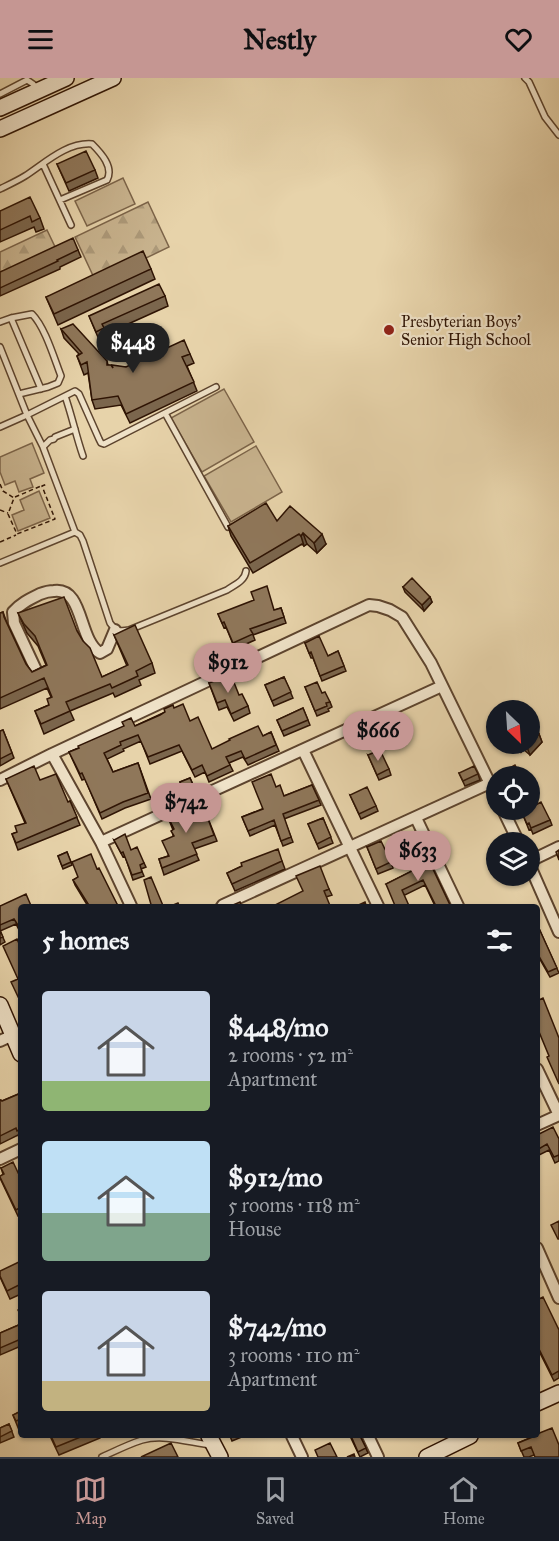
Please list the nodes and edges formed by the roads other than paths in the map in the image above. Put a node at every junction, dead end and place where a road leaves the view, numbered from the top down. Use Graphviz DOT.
graph roads {
  1 [pos="66,78"];
  2 [pos="113,78"];
  3 [pos="525,78"];
  4 [pos="38,91"];
  5 [pos="0,94"];
  6 [pos="0,108"];
  7 [pos="0,129"];
  8 [pos="559,135"];
  9 [pos="43,164"];
  10 [pos="0,189"];
  11 [pos="60,200"];
  12 [pos="71,225"];
  13 [pos="11,318"];
  14 [pos="0,322"];
  15 [pos="0,347"];
  16 [pos="216,387"];
  17 [pos="41,389"];
  18 [pos="19,394"];
  19 [pos="65,396"];
  20 [pos="165,413"];
  21 [pos="27,415"];
  22 [pos="0,427"];
  23 [pos="75,429"];
  24 [pos="43,447"];
  25 [pos="83,456"];
  26 [pos="228,527"];
  27 [pos="75,532"];
  28 [pos="0,563"];
  29 [pos="246,572"];
  30 [pos="115,630"];
  31 [pos="36,670"];
  32 [pos="442,686"];
  33 [pos="303,750"];
  34 [pos="52,754"];
  35 [pos="486,775"];
  36 [pos="0,780"];
  37 [pos="486,785"];
  38 [pos="416,818"];
  39 [pos="101,842"];
  40 [pos="349,847"];
  41 [pos="559,847"];
  42 [pos="540,856"];
  43 [pos="539,886"];
  44 [pos="130,904"];
  45 [pos="225,904"];
  46 [pos="377,904"];
  47 [pos="457,904"];
  48 [pos="559,932"];
  49 [pos="0,1005"];
  50 [pos="7,1038"];
  51 [pos="18,1051"];
  52 [pos="540,1075"];
  53 [pos="559,1115"];
  54 [pos="540,1124"];
  55 [pos="18,1150"];
  56 [pos="0,1159"];
  57 [pos="540,1255"];
  58 [pos="559,1298"];
  59 [pos="559,1393"];
  60 [pos="540,1402"];
  61 [pos="293,1438"];
  62 [pos="370,1438"];
  63 [pos="467,1438"];
  64 [pos="214,1446"];
  65 [pos="102,1457"];
  66 [pos="302,1457"];
  67 [pos="378,1457"];
  68 [pos="426,1457"];
  1 -- 4 [label="street"];
  2 -- 7 [label="street"];
  3 -- 8 [label="lane"];
  4 -- 5 [label="lane"];
  4 -- 6 [label="street"];
  9 -- 10 [label="lane"];
  9 -- 11 [label="lane"];
  9 -- 11 [label="lane"];
  11 -- 12 [label="lane"];
  13 -- 14 [label="lane"];
  13 -- 17 [label="lane"];
  13 -- 17 [label="lane"];
  15 -- 18 [label="lane"];
  16 -- 20 [label="lane"];
  17 -- 18 [label="lane"];
  18 -- 21 [label="lane"];
  19 -- 20 [label="lane"];
  19 -- 21 [label="lane"];
  19 -- 23 [label="lane"];
  20 -- 26 [label="lane"];
  21 -- 22 [label="lane"];
  21 -- 24 [label="lane"];
  23 -- 24 [label="lane"];
  23 -- 25 [label="lane"];
  24 -- 27 [label="lane"];
  27 -- 28 [label="lane"];
  27 -- 30 [label="lane"];
  29 -- 30 [label="lane"];
  30 -- 31 [label="street"];
  32 -- 33 [label="street"];
  32 -- 34 [label="street"];
  32 -- 35 [label="street"];
  33 -- 39 [label="street"];
  33 -- 40 [label="street"];
  34 -- 36 [label="street"];
  34 -- 39 [label="street"];
  37 -- 38 [label="street"];
  38 -- 40 [label="street"];
  38 -- 47 [label="street"];
  39 -- 44 [label="street"];
  40 -- 45 [label="street"];
  40 -- 46 [label="street"];
  41 -- 42 [label="street"];
  43 -- 48 [label="street"];
  49 -- 50 [label="street"];
  50 -- 51 [label="street"];
  52 -- 53 [label="street"];
  53 -- 54 [label="street"];
  55 -- 56 [label="street"];
  57 -- 58 [label="street"];
  59 -- 60 [label="street"];
  61 -- 66 [label="street"];
  62 -- 67 [label="street"];
  63 -- 68 [label="street"];
  64 -- 65 [label="lane"];
}
